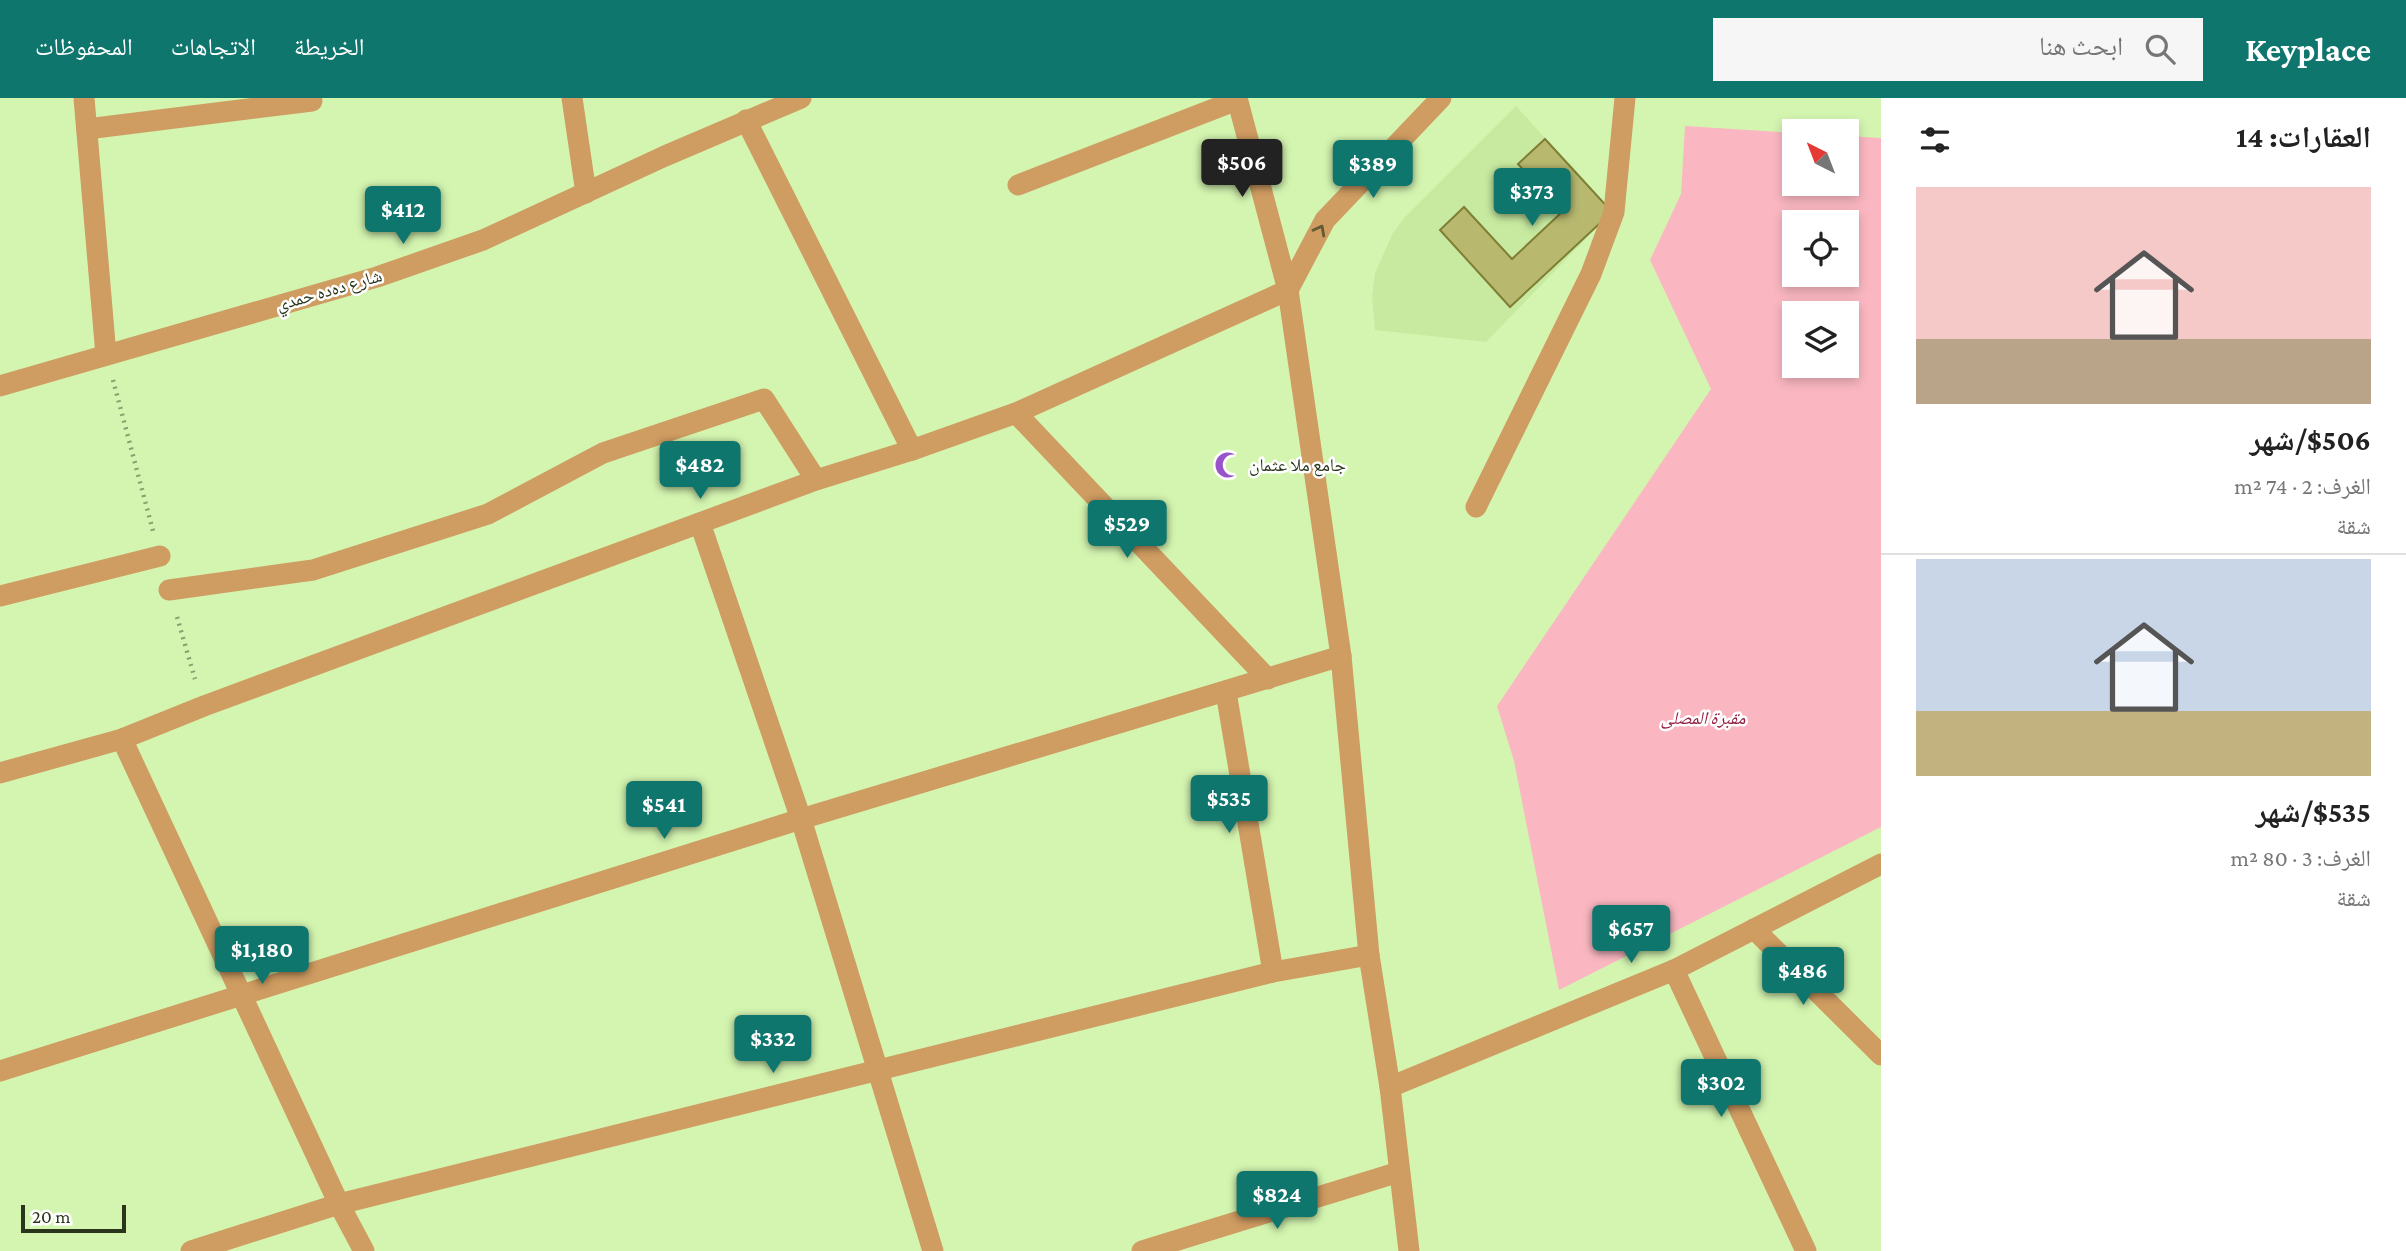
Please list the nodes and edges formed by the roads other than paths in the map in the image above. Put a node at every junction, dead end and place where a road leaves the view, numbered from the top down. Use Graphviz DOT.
graph roads {
  1 [pos="84,98"];
  2 [pos="572,98"];
  3 [pos="802,98"];
  4 [pos="1441,98"];
  5 [pos="1625,98"];
  6 [pos="1237,99"];
  7 [pos="312,101"];
  8 [pos="746,120"];
  9 [pos="87,129"];
  10 [pos="1018,185"];
  11 [pos="586,193"];
  12 [pos="1288,290"];
  13 [pos="107,355"];
  14 [pos="0,386"];
  15 [pos="1016,413"];
  16 [pos="912,450"];
  17 [pos="816,480"];
  18 [pos="1476,507"];
  19 [pos="700,523"];
  20 [pos="160,556"];
  21 [pos="169,590"];
  22 [pos="0,596"];
  23 [pos="1341,656"];
  24 [pos="1268,679"];
  25 [pos="1226,692"];
  26 [pos="122,739"];
  27 [pos="0,773"];
  28 [pos="801,819"];
  29 [pos="1881,864"];
  30 [pos="1754,929"];
  31 [pos="1369,956"];
  32 [pos="1674,970"];
  33 [pos="1273,972"];
  34 [pos="243,996"];
  35 [pos="1881,1055"];
  36 [pos="0,1071"];
  37 [pos="877,1071"];
  38 [pos="1390,1087"];
  39 [pos="1399,1171"];
  40 [pos="340,1203"];
  41 [pos="191,1251"];
  42 [pos="364,1251"];
  43 [pos="933,1251"];
  44 [pos="1142,1251"];
  45 [pos="1409,1251"];
  46 [pos="1806,1251"];
  1 -- 9 [label="street"];
  2 -- 11 [label="street"];
  3 -- 8 [label="street, شارع دەدە حمدي"];
  12 -- 4 [label="street, one-way"];
  5 -- 18 [label="street"];
  6 -- 10 [label="street"];
  6 -- 12 [label="street"];
  7 -- 9 [label="street"];
  8 -- 11 [label="street, شارع دەدە حمدي"];
  8 -- 16 [label="street"];
  9 -- 13 [label="street"];
  11 -- 13 [label="street, شارع دەدە حمدي"];
  12 -- 15 [label="street"];
  12 -- 23 [label="street"];
  13 -- 14 [label="street, شارع دەدە حمدي"];
  15 -- 16 [label="street"];
  15 -- 24 [label="street"];
  16 -- 17 [label="street"];
  17 -- 19 [label="street"];
  17 -- 21 [label="street"];
  19 -- 26 [label="street"];
  19 -- 28 [label="street"];
  20 -- 22 [label="street"];
  23 -- 24 [label="street"];
  23 -- 31 [label="street"];
  24 -- 25 [label="street"];
  25 -- 28 [label="street"];
  25 -- 33 [label="street"];
  26 -- 27 [label="street"];
  26 -- 34 [label="street"];
  28 -- 34 [label="street"];
  28 -- 37 [label="street"];
  29 -- 30 [label="street"];
  30 -- 32 [label="street"];
  30 -- 35 [label="street"];
  31 -- 33 [label="street"];
  31 -- 38 [label="street"];
  32 -- 38 [label="street"];
  32 -- 46 [label="street"];
  33 -- 37 [label="street"];
  34 -- 36 [label="street"];
  34 -- 40 [label="street"];
  37 -- 40 [label="street"];
  37 -- 43 [label="street"];
  38 -- 39 [label="street"];
  39 -- 44 [label="street"];
  39 -- 45 [label="street"];
  40 -- 41 [label="street"];
  40 -- 42 [label="street"];
}
